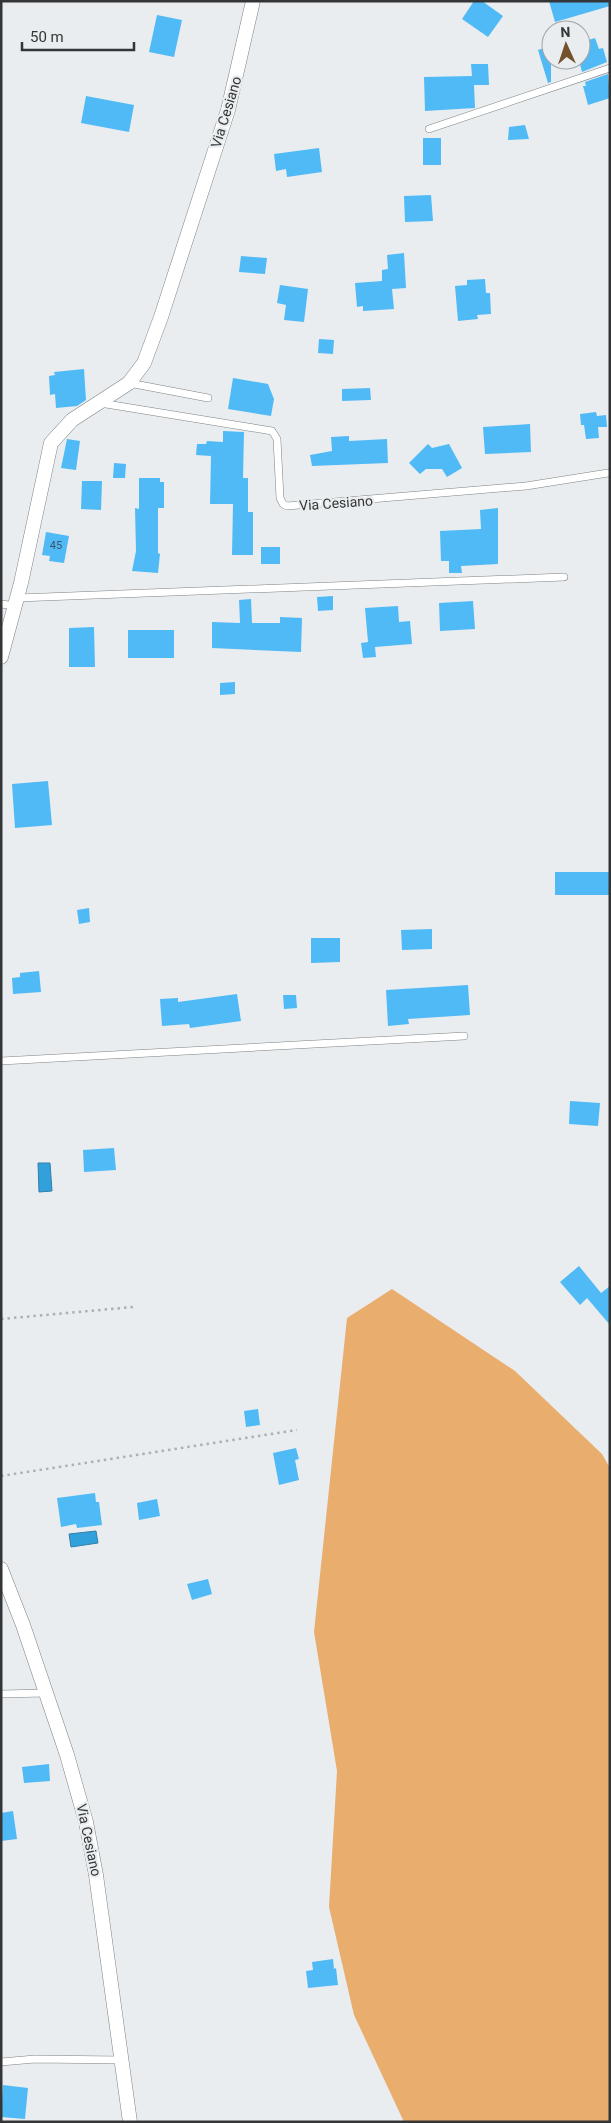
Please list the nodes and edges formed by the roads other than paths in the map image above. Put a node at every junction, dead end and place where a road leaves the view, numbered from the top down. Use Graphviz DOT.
graph roads {
  1 [pos="254,1"];
  2 [pos="610,68"];
  3 [pos="429,129"];
  4 [pos="129,383"];
  5 [pos="208,398"];
  6 [pos="99,402"];
  7 [pos="608,474"];
  8 [pos="564,576"];
  9 [pos="17,602"];
  10 [pos="1,604"];
  11 [pos="1,657"];
  12 [pos="464,1036"];
  13 [pos="1,1061"];
  14 [pos="1,1569"];
  15 [pos="47,1693"];
  16 [pos="1,1694"];
  17 [pos="121,2060"];
  18 [pos="1,2062"];
  19 [pos="130,2122"];
  1 -- 4 [label="street, Via Cesiano"];
  2 -- 3 [label="lane"];
  4 -- 5 [label="lane"];
  4 -- 6 [label="street, Via Cesiano"];
  6 -- 7 [label="lane, Via Cesiano"];
  6 -- 9 [label="street, Via Cesiano"];
  8 -- 9 [label="lane"];
  9 -- 10 [label="lane"];
  9 -- 11 [label="street, Via Cesiano"];
  12 -- 13 [label="lane"];
  14 -- 15 [label="street, Via Cesiano"];
  15 -- 16 [label="lane"];
  15 -- 17 [label="street, Via Cesiano"];
  17 -- 18 [label="lane"];
  17 -- 19 [label="street, Via Cesiano"];
}
